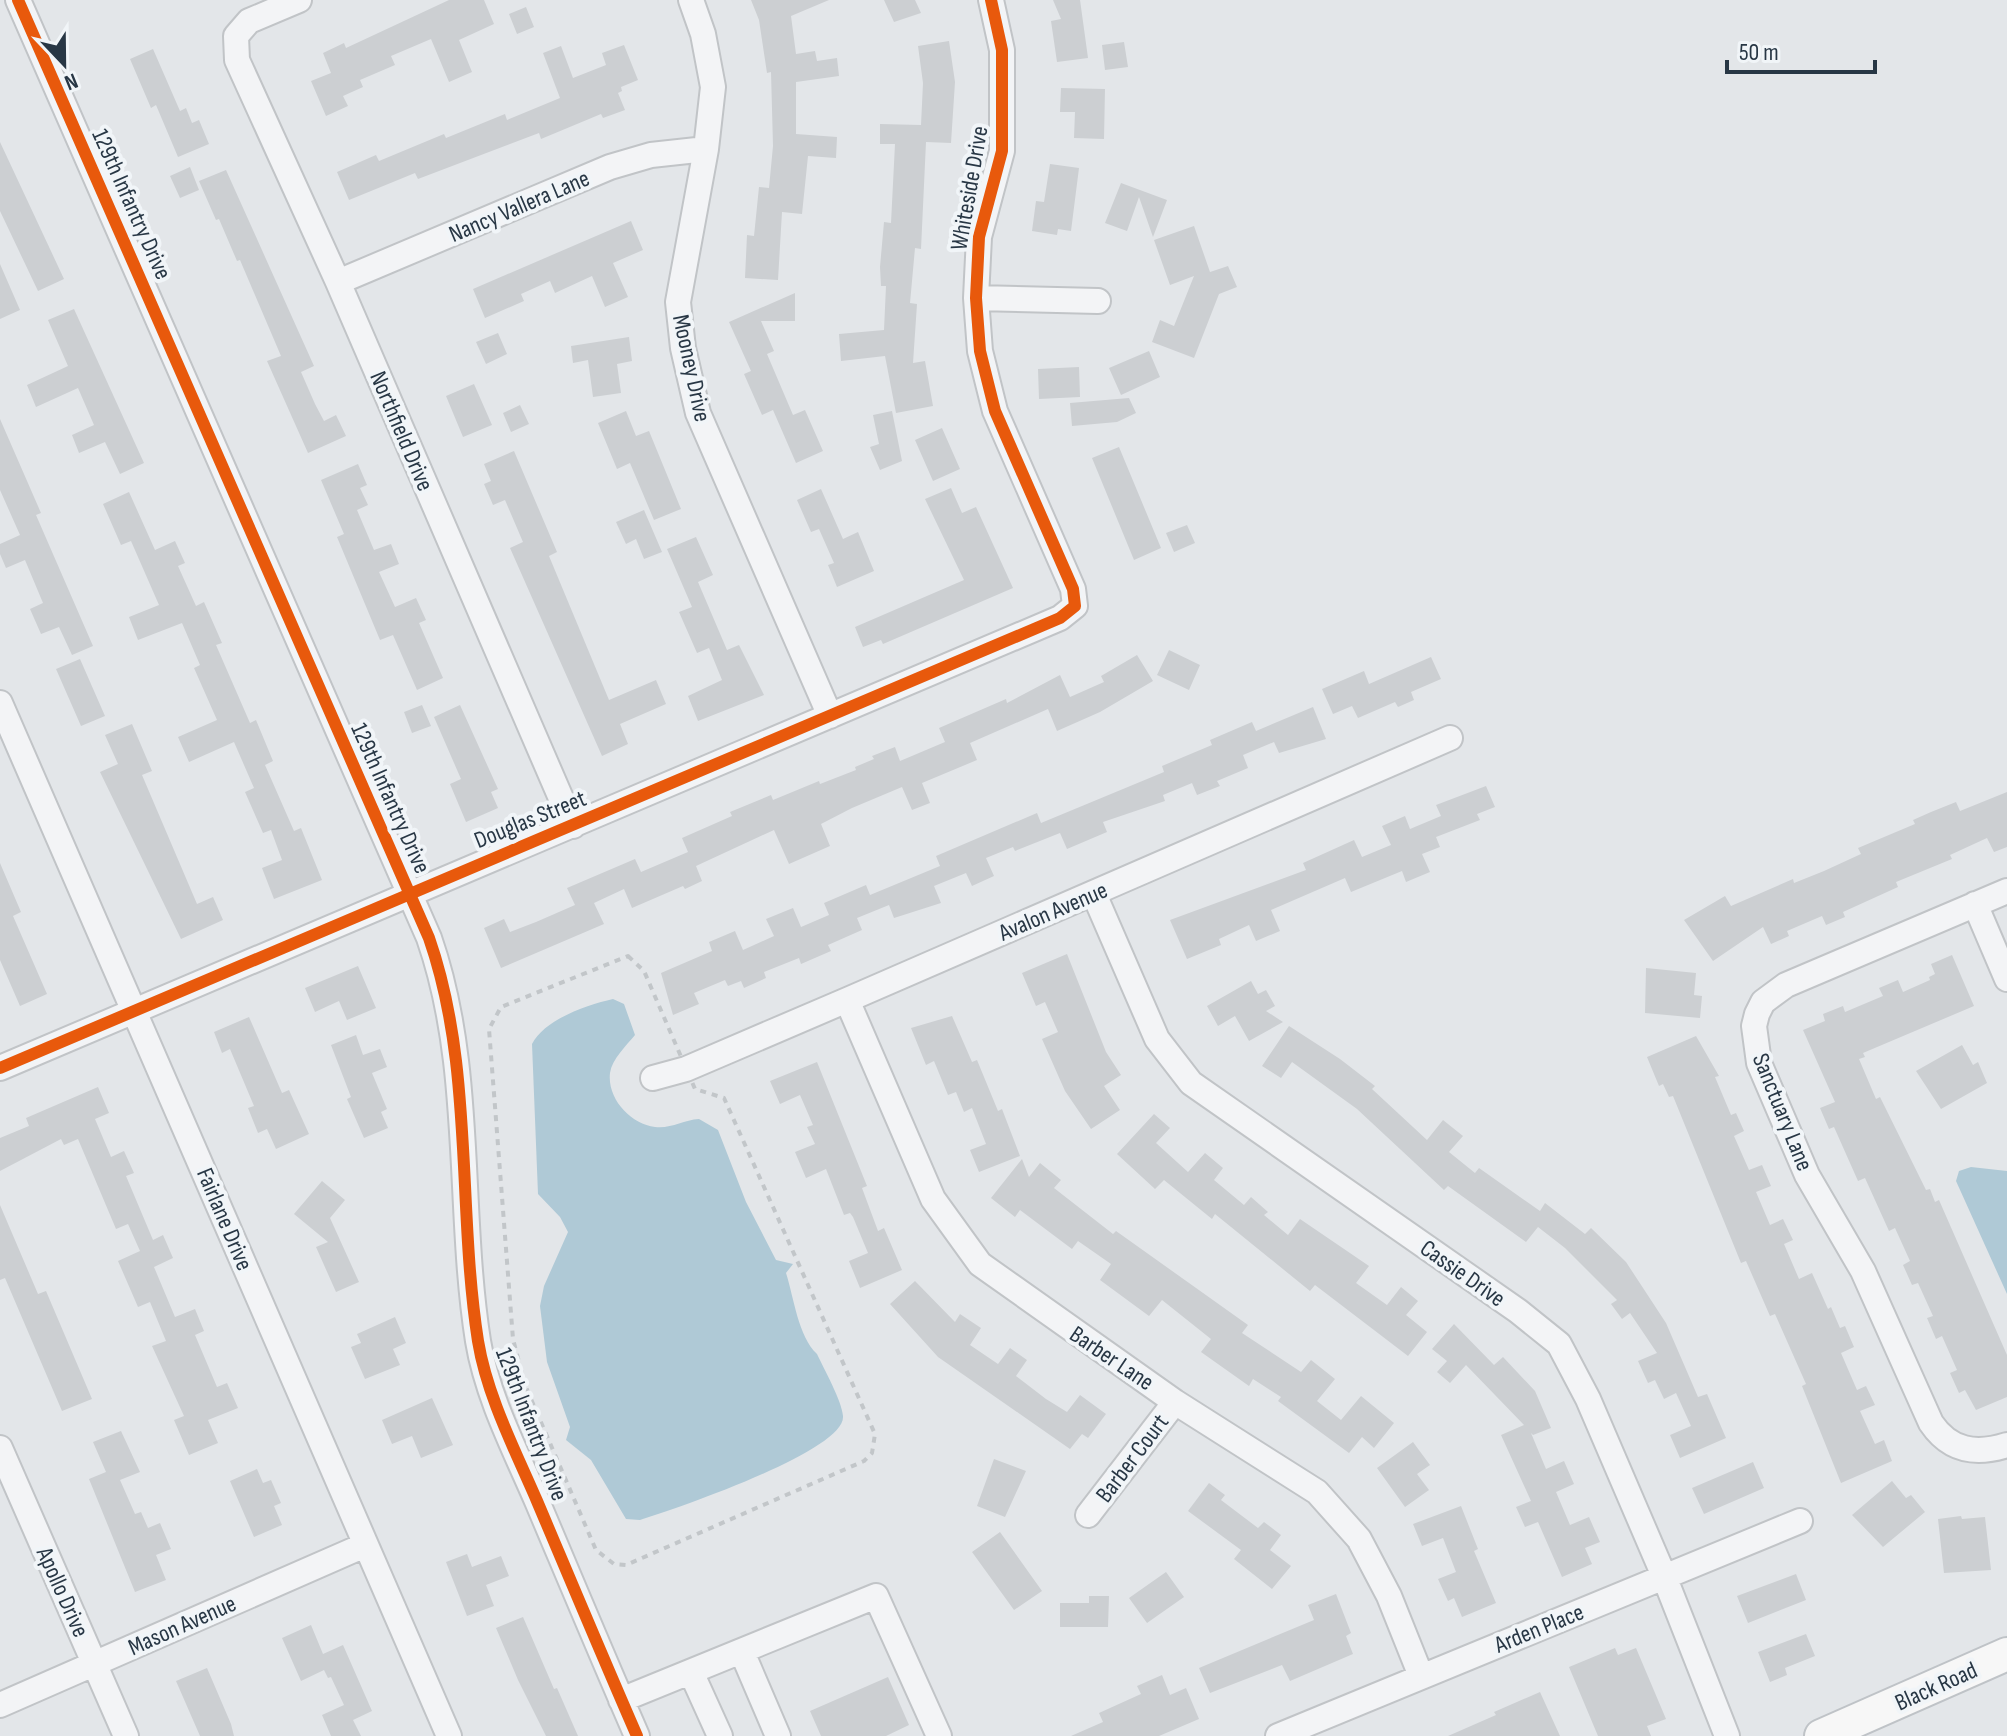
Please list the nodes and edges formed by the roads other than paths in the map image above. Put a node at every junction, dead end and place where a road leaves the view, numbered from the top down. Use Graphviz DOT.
graph roads {
  1 [pos="18,0"];
  2 [pos="299,0"];
  3 [pos="691,0"];
  4 [pos="991,0"];
  5 [pos="706,149"];
  6 [pos="338,282"];
  7 [pos="976,298"];
  8 [pos="1098,301"];
  9 [pos="1075,606"];
  10 [pos="0,703"];
  11 [pos="830,716"];
  12 [pos="1450,738"];
  13 [pos="573,826"];
  14 [pos="2007,891"];
  15 [pos="408,892"];
  16 [pos="1094,894"];
  17 [pos="1975,904"];
  18 [pos="2007,979"];
  19 [pos="847,1000"];
  20 [pos="136,1013"];
  21 [pos="0,1068"];
  22 [pos="653,1078"];
  23 [pos="1175,1402"];
  24 [pos="2007,1445"];
  25 [pos="0,1448"];
  26 [pos="1088,1515"];
  27 [pos="1800,1521"];
  28 [pos="365,1545"];
  29 [pos="1664,1576"];
  30 [pos="742,1652"];
  31 [pos="2007,1654"];
  32 [pos="94,1663"];
  33 [pos="691,1672"];
  34 [pos="1421,1676"];
  35 [pos="621,1700"];
  36 [pos="0,1705"];
  37 [pos="126,1736"];
  38 [pos="449,1736"];
  39 [pos="637,1736"];
  40 [pos="720,1736"];
  41 [pos="778,1736"];
  42 [pos="939,1736"];
  43 [pos="1278,1736"];
  44 [pos="1727,1736"];
  45 [pos="1821,1736"];
  1 -- 15 [label="street, 129th Infantry Drive"];
  2 -- 6 [label="street, Northfield Drive"];
  3 -- 5 [label="street, Mooney Drive"];
  4 -- 7 [label="street, Whiteside Drive"];
  5 -- 6 [label="street, Nancy Vallera Lane"];
  5 -- 11 [label="street, Mooney Drive"];
  6 -- 13 [label="street, Northfield Drive"];
  7 -- 8 [label="street"];
  7 -- 9 [label="street, Whiteside Drive"];
  9 -- 11 [label="street, Douglas Street"];
  10 -- 20 [label="street, Fairlane Drive"];
  11 -- 13 [label="street, Douglas Street"];
  12 -- 16 [label="street, Avalon Avenue"];
  13 -- 15 [label="street, Douglas Street"];
  14 -- 17 [label="street, Sanctuary Lane"];
  15 -- 20 [label="street, Douglas Street"];
  15 -- 35 [label="street, 129th Infantry Drive"];
  16 -- 19 [label="street, Avalon Avenue"];
  16 -- 29 [label="street, Cassie Drive"];
  17 -- 18 [label="street"];
  17 -- 24 [label="street, Sanctuary Lane"];
  19 -- 22 [label="street, Avalon Avenue"];
  19 -- 23 [label="street, Barber Lane"];
  20 -- 21 [label="street, Douglas Street"];
  20 -- 28 [label="street, Fairlane Drive"];
  23 -- 26 [label="street, Barber Court"];
  23 -- 34 [label="street, Barber Lane"];
  25 -- 32 [label="street, Apollo Drive"];
  27 -- 29 [label="street, Arden Place"];
  28 -- 32 [label="street, Mason Avenue"];
  28 -- 38 [label="street, Fairlane Drive"];
  29 -- 34 [label="street, Arden Place"];
  29 -- 44 [label="street, Cassie Drive"];
  30 -- 33 [label="street"];
  30 -- 41 [label="street"];
  30 -- 42 [label="street"];
  31 -- 45 [label="main road, Black Road"];
  32 -- 36 [label="street, Mason Avenue"];
  32 -- 37 [label="street, Apollo Drive"];
  33 -- 35 [label="street"];
  33 -- 40 [label="street"];
  34 -- 43 [label="street, Arden Place"];
  35 -- 39 [label="street, 129th Infantry Drive"];
}
